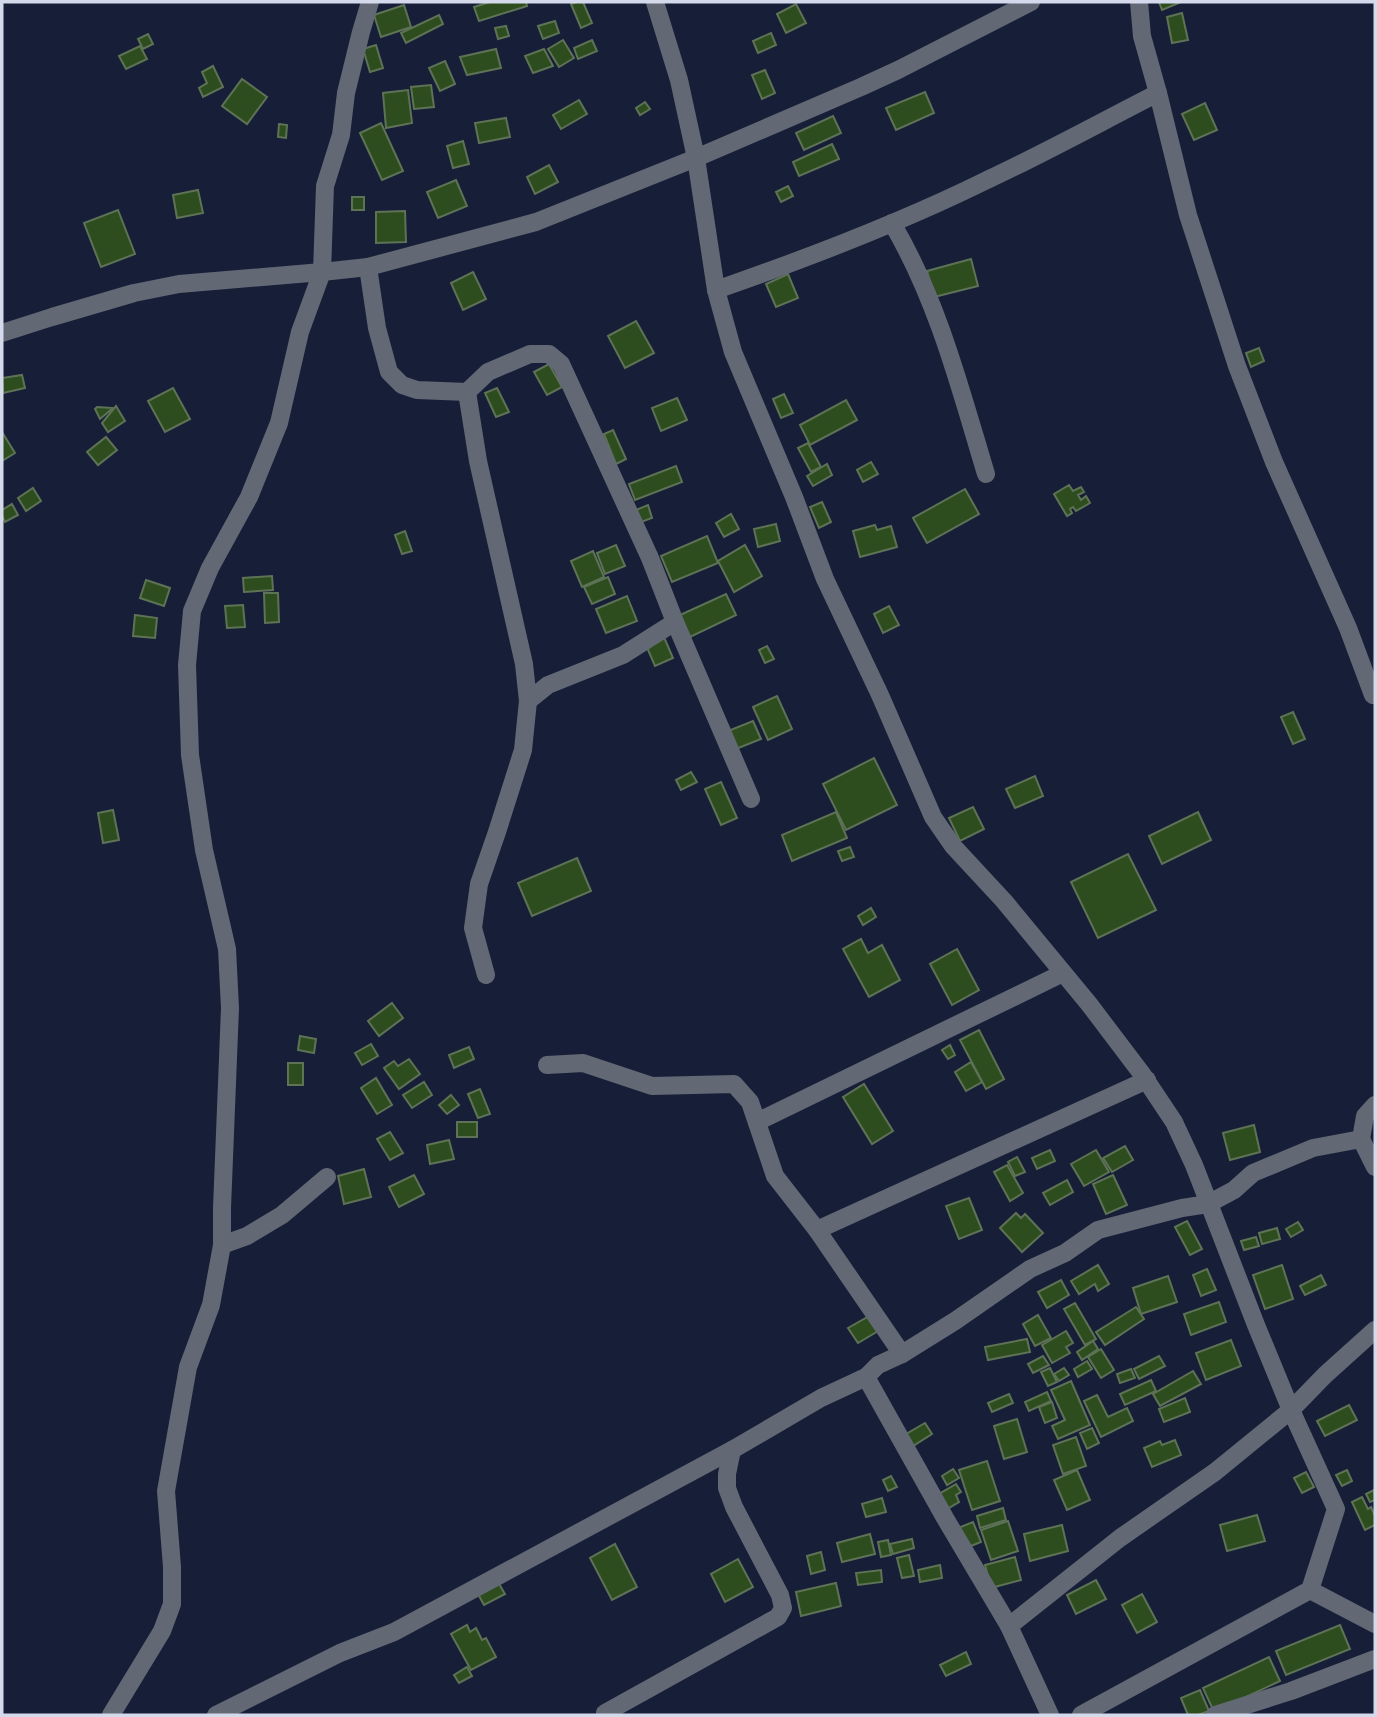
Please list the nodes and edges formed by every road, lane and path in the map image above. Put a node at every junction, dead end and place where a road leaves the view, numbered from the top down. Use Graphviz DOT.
graph roads {
  1 [pos="370,2"];
  2 [pos="654,2"];
  3 [pos="1031,2"];
  4 [pos="1139,2"];
  5 [pos="1158,93"];
  6 [pos="696,158"];
  7 [pos="892,223"];
  8 [pos="368,267"];
  9 [pos="322,272"];
  10 [pos="716,290"];
  11 [pos="2,333"];
  12 [pos="467,392"];
  13 [pos="986,474"];
  14 [pos="675,622"];
  15 [pos="1373,695"];
  16 [pos="528,701"];
  17 [pos="751,799"];
  18 [pos="1063,973"];
  19 [pos="486,975"];
  20 [pos="547,1065"];
  21 [pos="1147,1080"];
  22 [pos="1375,1105"];
  23 [pos="757,1122"];
  24 [pos="1361,1139"];
  25 [pos="1375,1167"];
  26 [pos="327,1177"];
  27 [pos="1208,1204"];
  28 [pos="817,1230"];
  29 [pos="222,1245"];
  30 [pos="1375,1330"];
  31 [pos="902,1354"];
  32 [pos="866,1377"];
  33 [pos="1291,1410"];
  34 [pos="732,1450"];
  35 [pos="1310,1590"];
  36 [pos="1375,1624"];
  37 [pos="1009,1626"];
  38 [pos="1375,1659"];
  39 [pos="605,1713"];
  40 [pos="111,1715"];
  41 [pos="216,1715"];
  42 [pos="1050,1715"];
  43 [pos="1081,1715"];
  44 [pos="1215,1715"];
  1 -- 9 [label="street"];
  2 -- 6 [label="street"];
  3 -- 6 [label="street"];
  4 -- 5 [label="street"];
  5 -- 7 [label="street"];
  5 -- 15 [label="street"];
  6 -- 8 [label="street"];
  6 -- 10 [label="street"];
  7 -- 10 [label="street"];
  7 -- 13 [label="street"];
  8 -- 9 [label="street"];
  8 -- 12 [label="street"];
  9 -- 11 [label="street"];
  9 -- 29 [label="street"];
  10 -- 18 [label="street"];
  12 -- 14 [label="street"];
  12 -- 16 [label="street"];
  14 -- 16 [label="street"];
  14 -- 17 [label="street"];
  16 -- 19 [label="street"];
  18 -- 21 [label="street"];
  18 -- 23 [label="street"];
  20 -- 23 [label="street"];
  21 -- 27 [label="street"];
  21 -- 28 [label="street"];
  22 -- 24 [label="street"];
  23 -- 28 [label="street"];
  24 -- 25 [label="street"];
  24 -- 27 [label="street"];
  26 -- 29 [label="street"];
  27 -- 31 [label="street"];
  27 -- 33 [label="street"];
  28 -- 31 [label="street"];
  29 -- 40 [label="street"];
  30 -- 33 [label="street"];
  31 -- 32 [label="street"];
  32 -- 34 [label="street"];
  32 -- 37 [label="street"];
  33 -- 35 [label="street"];
  33 -- 37 [label="street"];
  34 -- 39 [label="street"];
  34 -- 41 [label="street"];
  35 -- 36 [label="street"];
  35 -- 43 [label="street"];
  37 -- 42 [label="street"];
  38 -- 44 [label="street"];
}
